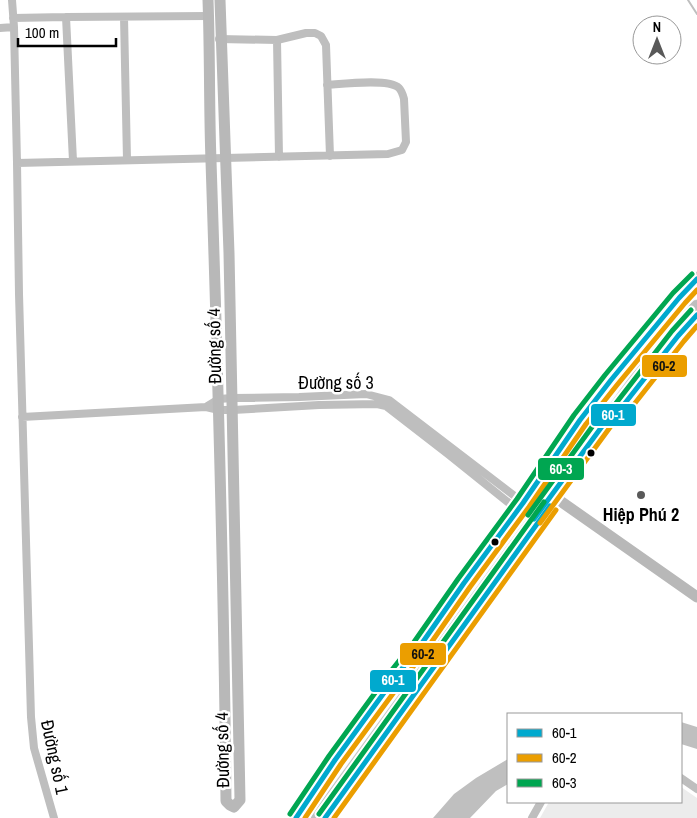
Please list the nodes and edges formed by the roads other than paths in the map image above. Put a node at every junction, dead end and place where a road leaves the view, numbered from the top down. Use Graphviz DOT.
graph roads {
  1 [pos="12,0"];
  2 [pos="208,0"];
  3 [pos="220,0"];
  4 [pos="208,16"];
  5 [pos="66,17"];
  6 [pos="124,17"];
  7 [pos="13,18"];
  8 [pos="14,27"];
  9 [pos="0,28"];
  10 [pos="209,39"];
  11 [pos="222,39"];
  12 [pos="277,40"];
  13 [pos="327,85"];
  14 [pos="330,156"];
  15 [pos="279,157"];
  16 [pos="211,158"];
  17 [pos="226,158"];
  18 [pos="127,160"];
  19 [pos="74,162"];
  20 [pos="18,163"];
  21 [pos="697,279"];
  22 [pos="697,288"];
  23 [pos="697,307"];
  24 [pos="697,315"];
  25 [pos="232,398"];
  26 [pos="378,400"];
  27 [pos="219,404"];
  28 [pos="233,410"];
  29 [pos="22,417"];
  30 [pos="606,421"];
  31 [pos="554,496"];
  32 [pos="523,509"];
  33 [pos="697,597"];
  34 [pos="682,779"];
  35 [pos="697,790"];
  36 [pos="540,803"];
  37 [pos="54,818"];
  38 [pos="296,818"];
  39 [pos="303,818"];
  40 [pos="318,818"];
  41 [pos="326,818"];
  42 [pos="532,818"];
  1 -- 7 [label="street, Đường số 1"];
  2 -- 4 [label="street, Đường số 4"];
  3 -- 11 [label="street, Đường số 4"];
  4 -- 6 [label="street"];
  4 -- 10 [label="street, Đường số 4"];
  5 -- 6 [label="street"];
  5 -- 7 [label="street"];
  5 -- 19 [label="street"];
  6 -- 18 [label="street"];
  7 -- 8 [label="street, Đường số 1"];
  8 -- 9 [label="street"];
  8 -- 20 [label="street, Đường số 1"];
  10 -- 11 [label="street"];
  10 -- 16 [label="street, Đường số 4"];
  11 -- 12 [label="street"];
  11 -- 17 [label="street, Đường số 4"];
  12 -- 13 [label="street"];
  12 -- 15 [label="street"];
  13 -- 14 [label="street"];
  13 -- 14 [label="street"];
  14 -- 15 [label="street"];
  15 -- 17 [label="street"];
  16 -- 17 [label="street"];
  16 -- 18 [label="street"];
  16 -- 27 [label="street, Đường số 4"];
  17 -- 25 [label="street, Đường số 4"];
  18 -- 19 [label="street"];
  19 -- 20 [label="street"];
  20 -- 29 [label="street, Đường số 1"];
  21 -- 32 [label="highway"];
  22 -- 32 [label="highway"];
  23 -- 30 [label="highway"];
  24 -- 30 [label="highway"];
  25 -- 26 [label="street, Đường số 3"];
  25 -- 27 [label="street, Đường số 3"];
  25 -- 28 [label="street, Đường số 4"];
  26 -- 28 [label="street, Đường số 3"];
  26 -- 32 [label="street, Đường số 3"];
  27 -- 28 [label="street, Đường số 3"];
  27 -- 28 [label="street, Đường số 4"];
  27 -- 29 [label="street, Đường số 3"];
  29 -- 37 [label="street, Đường số 1"];
  30 -- 31 [label="highway"];
  31 -- 33 [label="street"];
  31 -- 40 [label="highway"];
  31 -- 41 [label="highway"];
  32 -- 38 [label="highway"];
  32 -- 39 [label="highway"];
  34 -- 35 [label="street"];
  36 -- 42 [label="street"];
}
